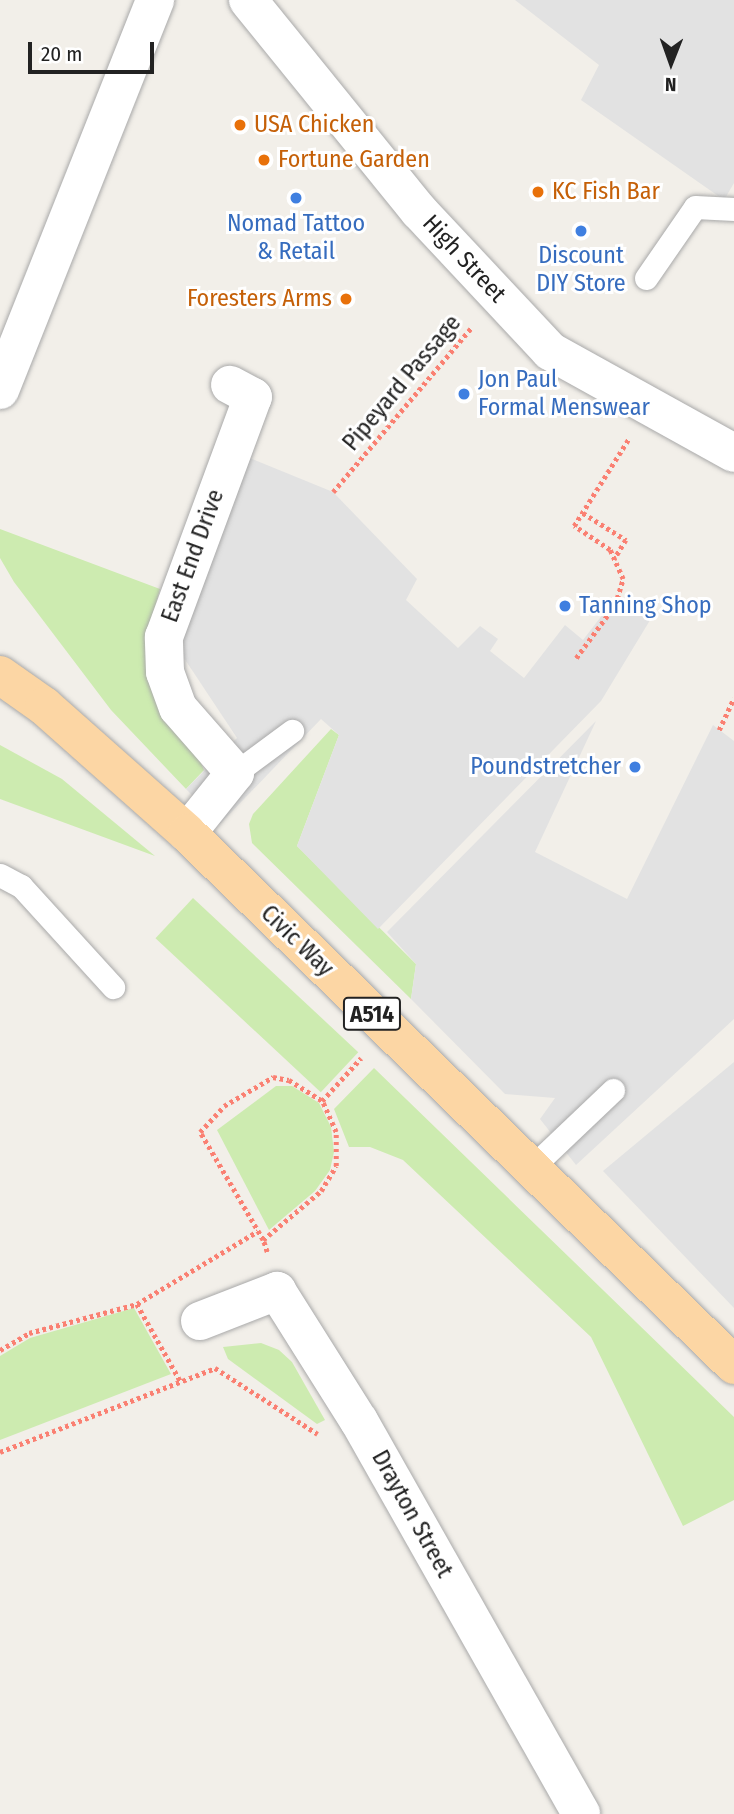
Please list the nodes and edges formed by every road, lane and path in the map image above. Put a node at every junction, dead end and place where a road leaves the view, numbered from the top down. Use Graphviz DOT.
graph roads {
  1 [pos="155,0"];
  2 [pos="248,0"];
  3 [pos="734,209"];
  4 [pos="646,278"];
  5 [pos="498,296"];
  6 [pos="230,385"];
  7 [pos="0,390"];
  8 [pos="647,405"];
  9 [pos="734,453"];
  10 [pos="333,492"];
  11 [pos="583,513"];
  12 [pos="614,560"];
  13 [pos="576,658"];
  14 [pos="0,675"];
  15 [pos="734,698"];
  16 [pos="719,730"];
  17 [pos="292,731"];
  18 [pos="235,773"];
  19 [pos="187,833"];
  20 [pos="0,875"];
  21 [pos="113,986"];
  22 [pos="388,1029"];
  23 [pos="612,1090"];
  24 [pos="322,1101"];
  25 [pos="529,1170"];
  26 [pos="258,1231"];
  27 [pos="264,1240"];
  28 [pos="277,1290"];
  29 [pos="137,1304"];
  30 [pos="200,1321"];
  31 [pos="0,1350"];
  32 [pos="730,1354"];
  33 [pos="181,1382"];
  34 [pos="376,1451"];
  35 [pos="0,1452"];
  36 [pos="581,1814"];
  1 -- 7 [label="street"];
  2 -- 5 [label="street, High Street"];
  3 -- 4 [label="lane"];
  5 -- 8 [label="street, High Street"];
  5 -- 10 [label="path, Pipeyard Passage"];
  6 -- 18 [label="street, East End Drive"];
  8 -- 9 [label="street, High Street"];
  8 -- 11 [label="path"];
  11 -- 12 [label="path"];
  11 -- 12 [label="path"];
  12 -- 13 [label="path"];
  14 -- 19 [label="main road, Civic Way / A514"];
  15 -- 16 [label="path"];
  17 -- 18 [label="lane"];
  18 -- 19 [label="street"];
  19 -- 22 [label="main road, Civic Way / A514"];
  20 -- 21 [label="lane"];
  22 -- 24 [label="path"];
  22 -- 25 [label="main road, Civic Way / A514"];
  23 -- 25 [label="lane"];
  24 -- 26 [label="path"];
  24 -- 27 [label="path"];
  25 -- 32 [label="main road, Civic Way / A514"];
  26 -- 27 [label="path"];
  26 -- 29 [label="path"];
  27 -- 28 [label="path"];
  28 -- 30 [label="street"];
  28 -- 34 [label="street, Drayton Street"];
  29 -- 31 [label="path"];
  29 -- 33 [label="path"];
  33 -- 34 [label="path"];
  33 -- 35 [label="path"];
  34 -- 36 [label="street, Drayton Street"];
}
